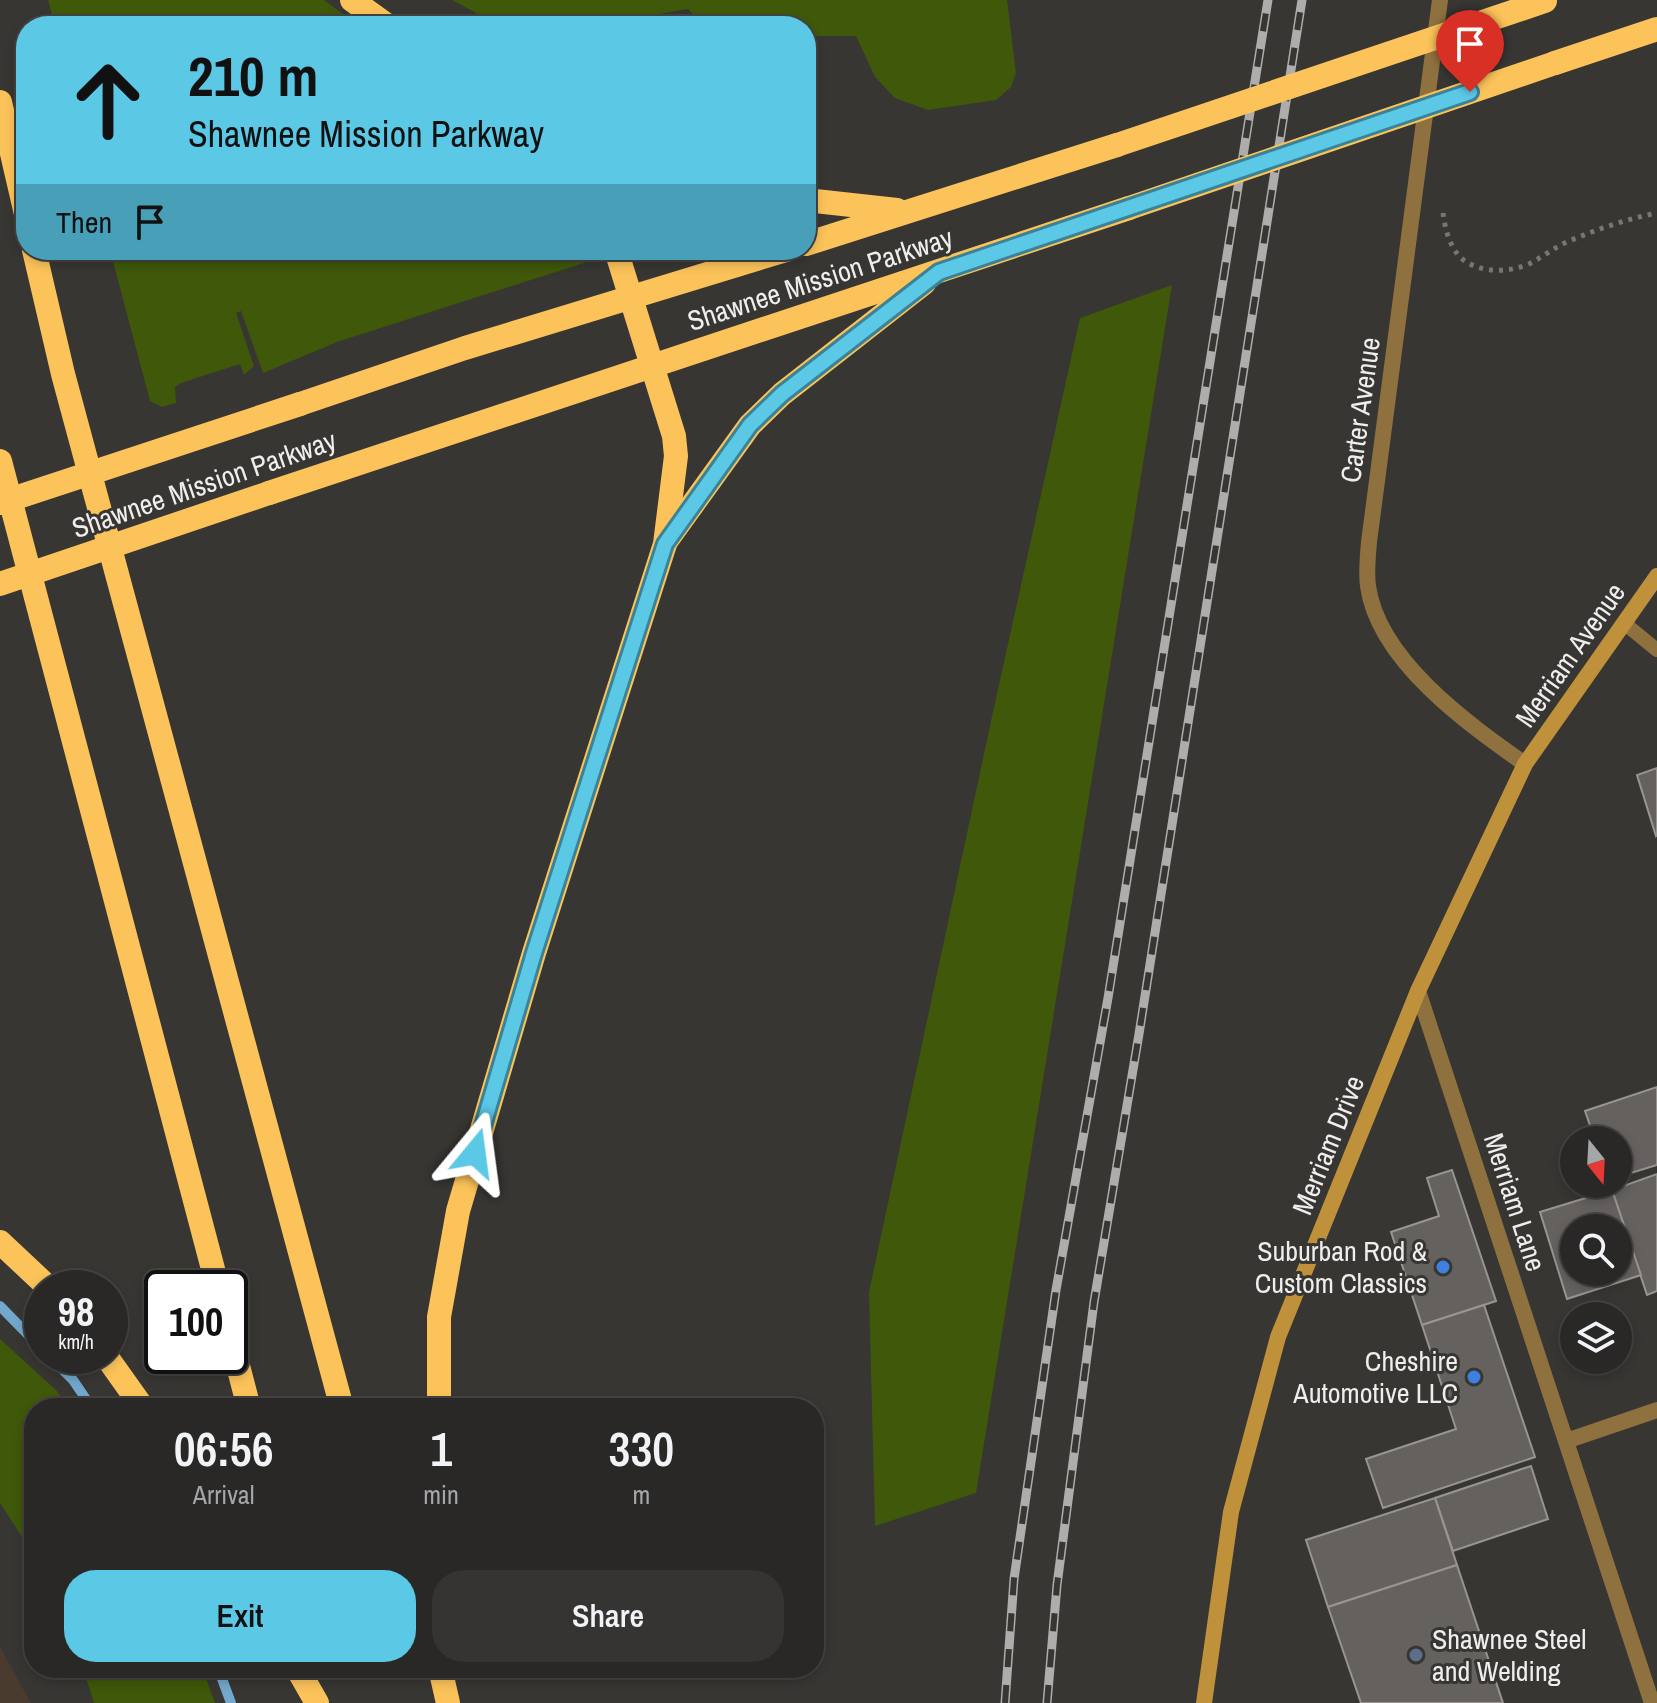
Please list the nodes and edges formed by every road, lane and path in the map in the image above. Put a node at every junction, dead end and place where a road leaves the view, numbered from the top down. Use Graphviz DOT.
graph roads {
  1 [pos="352,0"];
  2 [pos="1440,0"];
  3 [pos="1547,0"];
  4 [pos="374,16"];
  5 [pos="1657,29"];
  6 [pos="0,102"];
  7 [pos="16,171"];
  8 [pos="816,201"];
  9 [pos="907,212"];
  10 [pos="1443,213"];
  11 [pos="1657,213"];
  12 [pos="816,241"];
  13 [pos="36,260"];
  14 [pos="619,260"];
  15 [pos="755,260"];
  16 [pos="939,272"];
  17 [pos="632,299"];
  18 [pos="653,365"];
  19 [pos="0,461"];
  20 [pos="0,503"];
  21 [pos="665,544"];
  22 [pos="1657,576"];
  23 [pos="0,584"];
  24 [pos="1624,623"];
  25 [pos="1657,650"];
  26 [pos="1525,764"];
  27 [pos="1418,991"];
  28 [pos="0,1242"];
  29 [pos="30,1270"];
  30 [pos="213,1270"];
  31 [pos="119,1374"];
  32 [pos="240,1374"];
  33 [pos="136,1398"];
  34 [pos="246,1398"];
  35 [pos="339,1398"];
  36 [pos="439,1398"];
  37 [pos="1657,1410"];
  38 [pos="1566,1441"];
  39 [pos="303,1678"];
  40 [pos="317,1678"];
  41 [pos="442,1678"];
  42 [pos="317,1703"];
  43 [pos="323,1703"];
  44 [pos="448,1703"];
  45 [pos="1204,1703"];
  46 [pos="1652,1703"];
  1 -- 4 [label="highway"];
  2 -- 26 [label="street, Carter Avenue"];
  3 -- 9 [label="highway, Shawnee Mission Parkway, bridge"];
  5 -- 16 [label="highway, Shawnee Mission Parkway, bridge"];
  6 -- 7 [label="highway"];
  8 -- 9 [label="highway"];
  9 -- 12 [label="highway, Shawnee Mission Parkway"];
  10 -- 11 [label="path"];
  13 -- 35 [label="highway"];
  14 -- 17 [label="highway"];
  15 -- 17 [label="highway, Shawnee Mission Parkway"];
  16 -- 18 [label="highway, Shawnee Mission Parkway"];
  16 -- 21 [label="highway"];
  17 -- 18 [label="highway"];
  17 -- 20 [label="highway, Shawnee Mission Parkway, bridge"];
  18 -- 21 [label="highway"];
  18 -- 23 [label="highway, Shawnee Mission Parkway, bridge"];
  19 -- 30 [label="highway"];
  21 -- 36 [label="highway"];
  22 -- 24 [label="main road, Merriam Avenue"];
  24 -- 25 [label="lane"];
  24 -- 26 [label="main road, Merriam Avenue"];
  26 -- 27 [label="main road, Merriam Drive"];
  27 -- 38 [label="street, Merriam Lane"];
  27 -- 45 [label="main road, Merriam Drive"];
  28 -- 29 [label="highway"];
  31 -- 33 [label="highway"];
  32 -- 34 [label="highway"];
  37 -- 38 [label="street"];
  38 -- 46 [label="street, Merriam Lane"];
  39 -- 42 [label="highway"];
  40 -- 43 [label="highway"];
  41 -- 44 [label="highway"];
}
